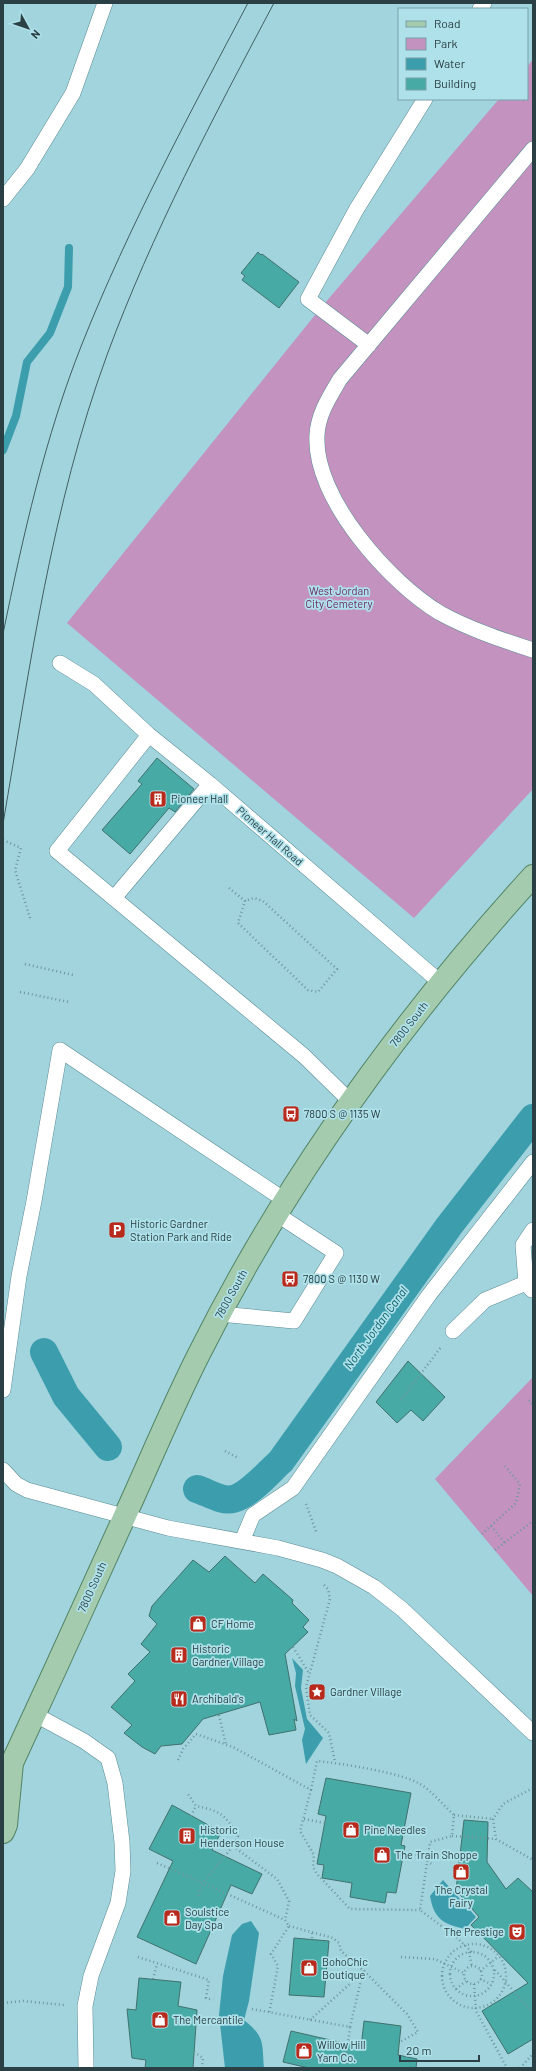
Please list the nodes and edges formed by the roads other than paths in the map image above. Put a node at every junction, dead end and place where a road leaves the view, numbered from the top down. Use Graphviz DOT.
graph roads {
  1 [pos="106,3"];
  2 [pos="424,100"];
  3 [pos="533,149"];
  4 [pos="533,161"];
  5 [pos="515,170"];
  6 [pos="3,199"];
  7 [pos="369,345"];
  8 [pos="533,650"];
  9 [pos="60,663"];
  10 [pos="149,735"];
  11 [pos="210,784"];
  12 [pos="533,876"];
  13 [pos="114,898"];
  14 [pos="441,982"];
  15 [pos="351,1102"];
  16 [pos="533,1162"];
  17 [pos="282,1208"];
  18 [pos="533,1230"];
  19 [pos="530,1287"];
  20 [pos="220,1314"];
  21 [pos="453,1331"];
  22 [pos="3,1390"];
  23 [pos="3,1470"];
  24 [pos="124,1516"];
  25 [pos="242,1541"];
  26 [pos="34,1714"];
  27 [pos="533,1733"];
  28 [pos="7,1767"];
  29 [pos="3,1832"];
  30 [pos="86,2068"];
  1 -- 6 [label="lane"];
  2 -- 7 [label="lane"];
  3 -- 5 [label="lane"];
  4 -- 5 [label="lane"];
  5 -- 7 [label="lane"];
  7 -- 8 [label="lane"];
  9 -- 10 [label="lane, Pioneer Hall Road"];
  10 -- 11 [label="lane, Pioneer Hall Road"];
  10 -- 13 [label="lane"];
  11 -- 13 [label="lane"];
  11 -- 14 [label="lane, Pioneer Hall Road"];
  12 -- 14 [label="main road, 7800 South"];
  13 -- 15 [label="lane"];
  14 -- 15 [label="main road, 7800 South"];
  15 -- 17 [label="main road, 7800 South"];
  16 -- 25 [label="lane"];
  17 -- 20 [label="main road, 7800 South"];
  17 -- 20 [label="lane"];
  17 -- 22 [label="lane"];
  18 -- 19 [label="lane"];
  19 -- 21 [label="lane"];
  20 -- 24 [label="main road, 7800 South"];
  23 -- 24 [label="lane"];
  24 -- 25 [label="lane"];
  24 -- 26 [label="main road, 7800 South"];
  25 -- 27 [label="lane"];
  26 -- 28 [label="main road, 7800 South"];
  26 -- 30 [label="lane"];
  28 -- 29 [label="main road, 7800 South"];
}
